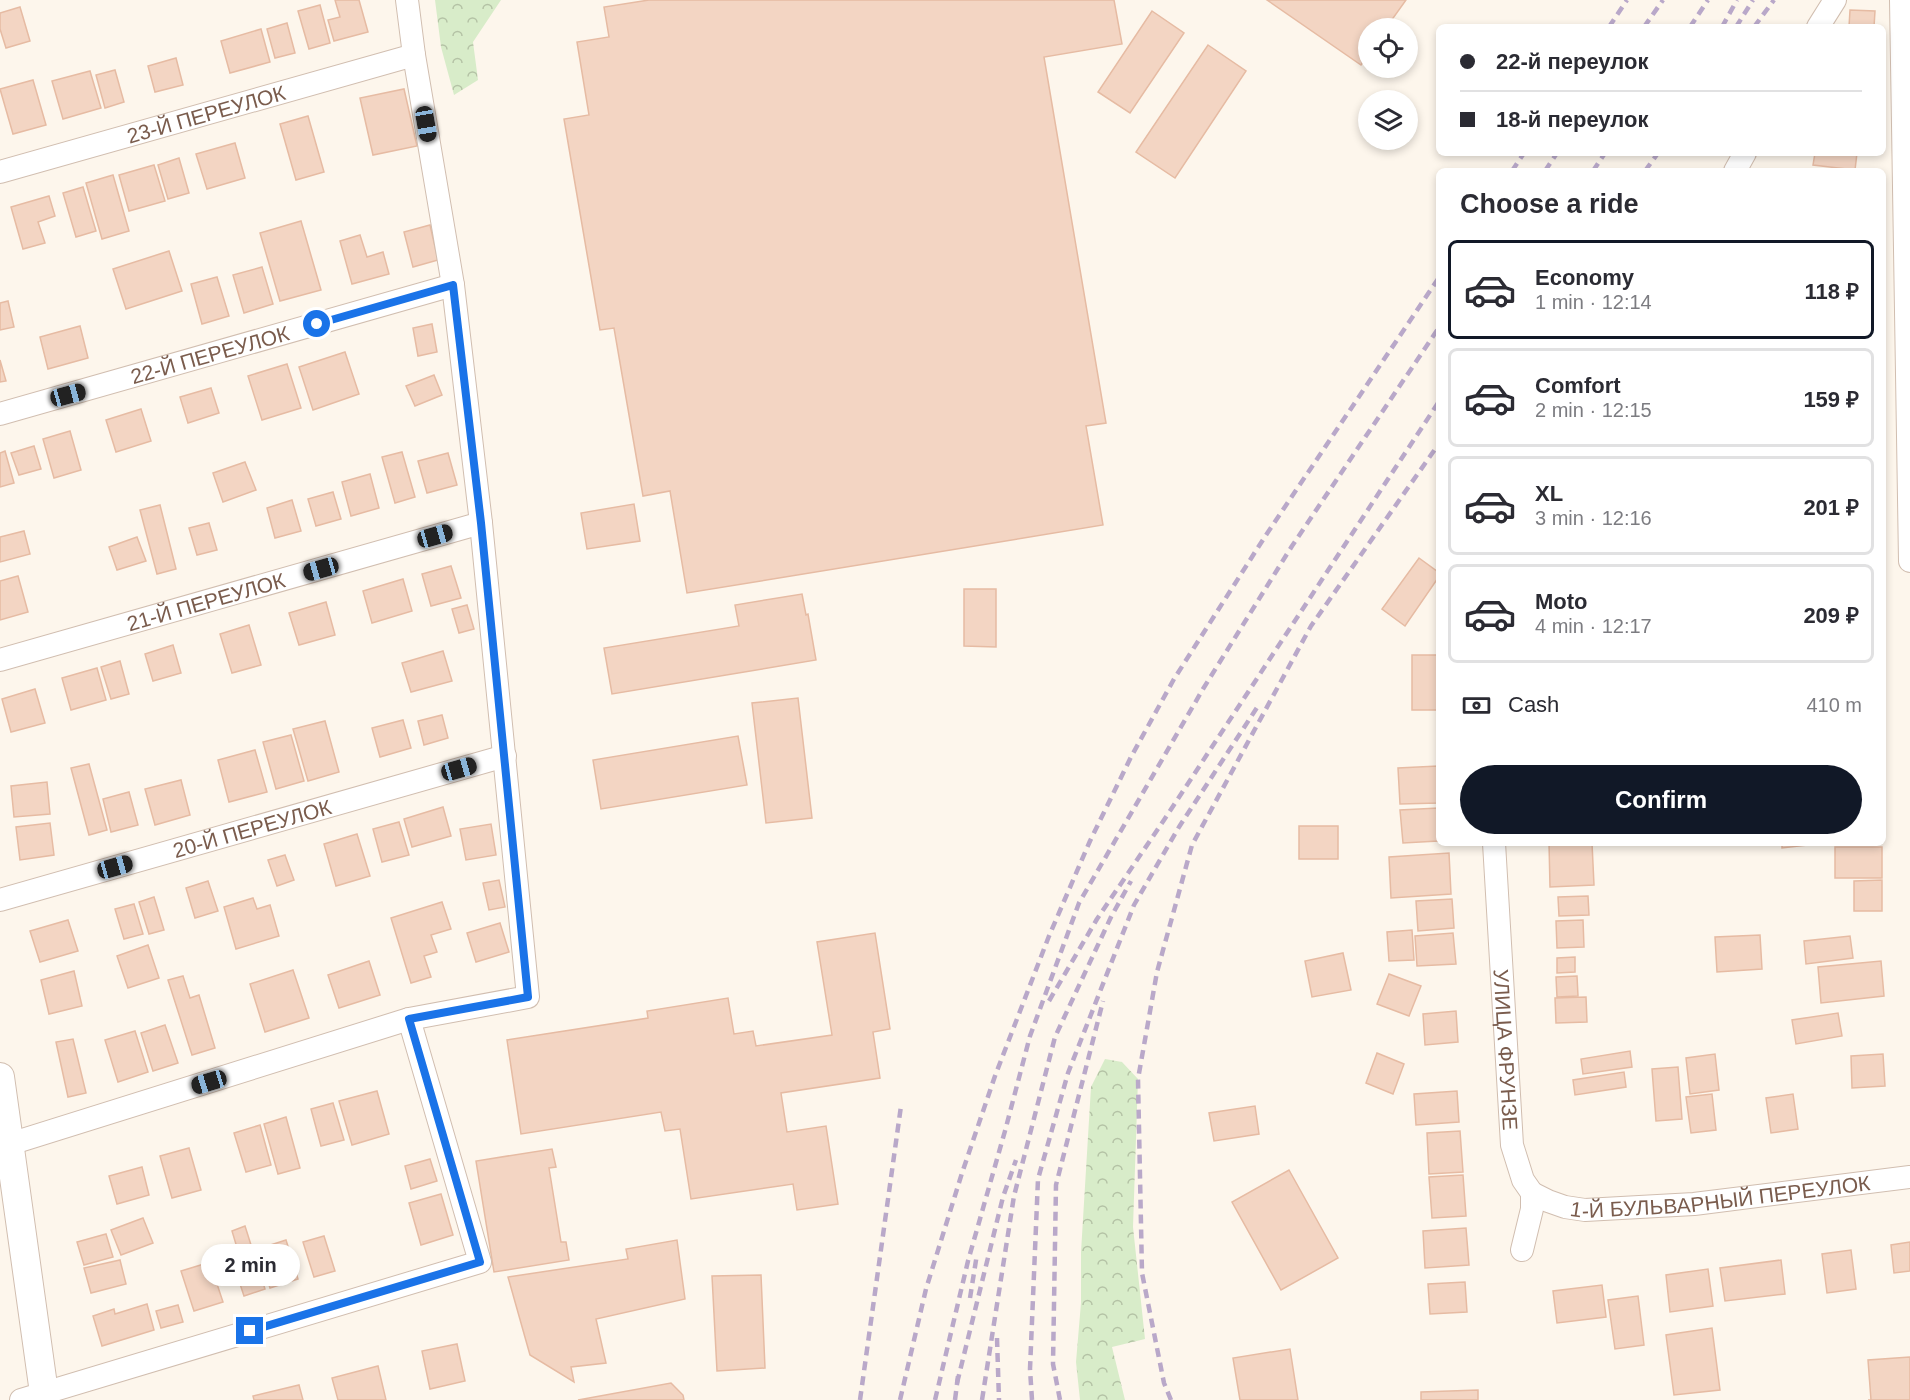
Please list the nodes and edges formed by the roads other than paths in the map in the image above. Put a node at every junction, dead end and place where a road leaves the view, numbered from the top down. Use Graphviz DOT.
graph roads {
  1 [pos="407,0"];
  2 [pos="1835,0"];
  3 [pos="1901,0"];
  4 [pos="1820,24"];
  5 [pos="414,55"];
  6 [pos="0,172"];
  7 [pos="453,285"];
  8 [pos="0,414"];
  9 [pos="481,523"];
  10 [pos="1910,561"];
  11 [pos="0,660"];
  12 [pos="505,756"];
  13 [pos="1494,846"];
  14 [pos="0,900"];
  15 [pos="409,1019"];
  16 [pos="0,1077"];
  17 [pos="5,1146"];
  18 [pos="1910,1177"];
  19 [pos="1532,1193"];
  20 [pos="1522,1250"];
  21 [pos="36,1398"];
  1 -- 5 [label="street"];
  2 -- 4 [label="street"];
  3 -- 10 [label="street"];
  5 -- 6 [label="street, 23-Й ПЕРЕУЛОК"];
  5 -- 7 [label="street"];
  7 -- 8 [label="street, 22-Й ПЕРЕУЛОК"];
  7 -- 9 [label="street"];
  9 -- 11 [label="street, 21-Й ПЕРЕУЛОК"];
  9 -- 12 [label="street"];
  12 -- 14 [label="street, 20-Й ПЕРЕУЛОК"];
  12 -- 15 [label="street"];
  13 -- 19 [label="street, УЛИЦА ФРУНЗЕ"];
  15 -- 17 [label="street"];
  15 -- 21 [label="street"];
  16 -- 17 [label="street"];
  17 -- 21 [label="street"];
  18 -- 19 [label="street, 1-Й БУЛЬВАРНЫЙ ПЕРЕУЛОК"];
  19 -- 20 [label="street"];
}
